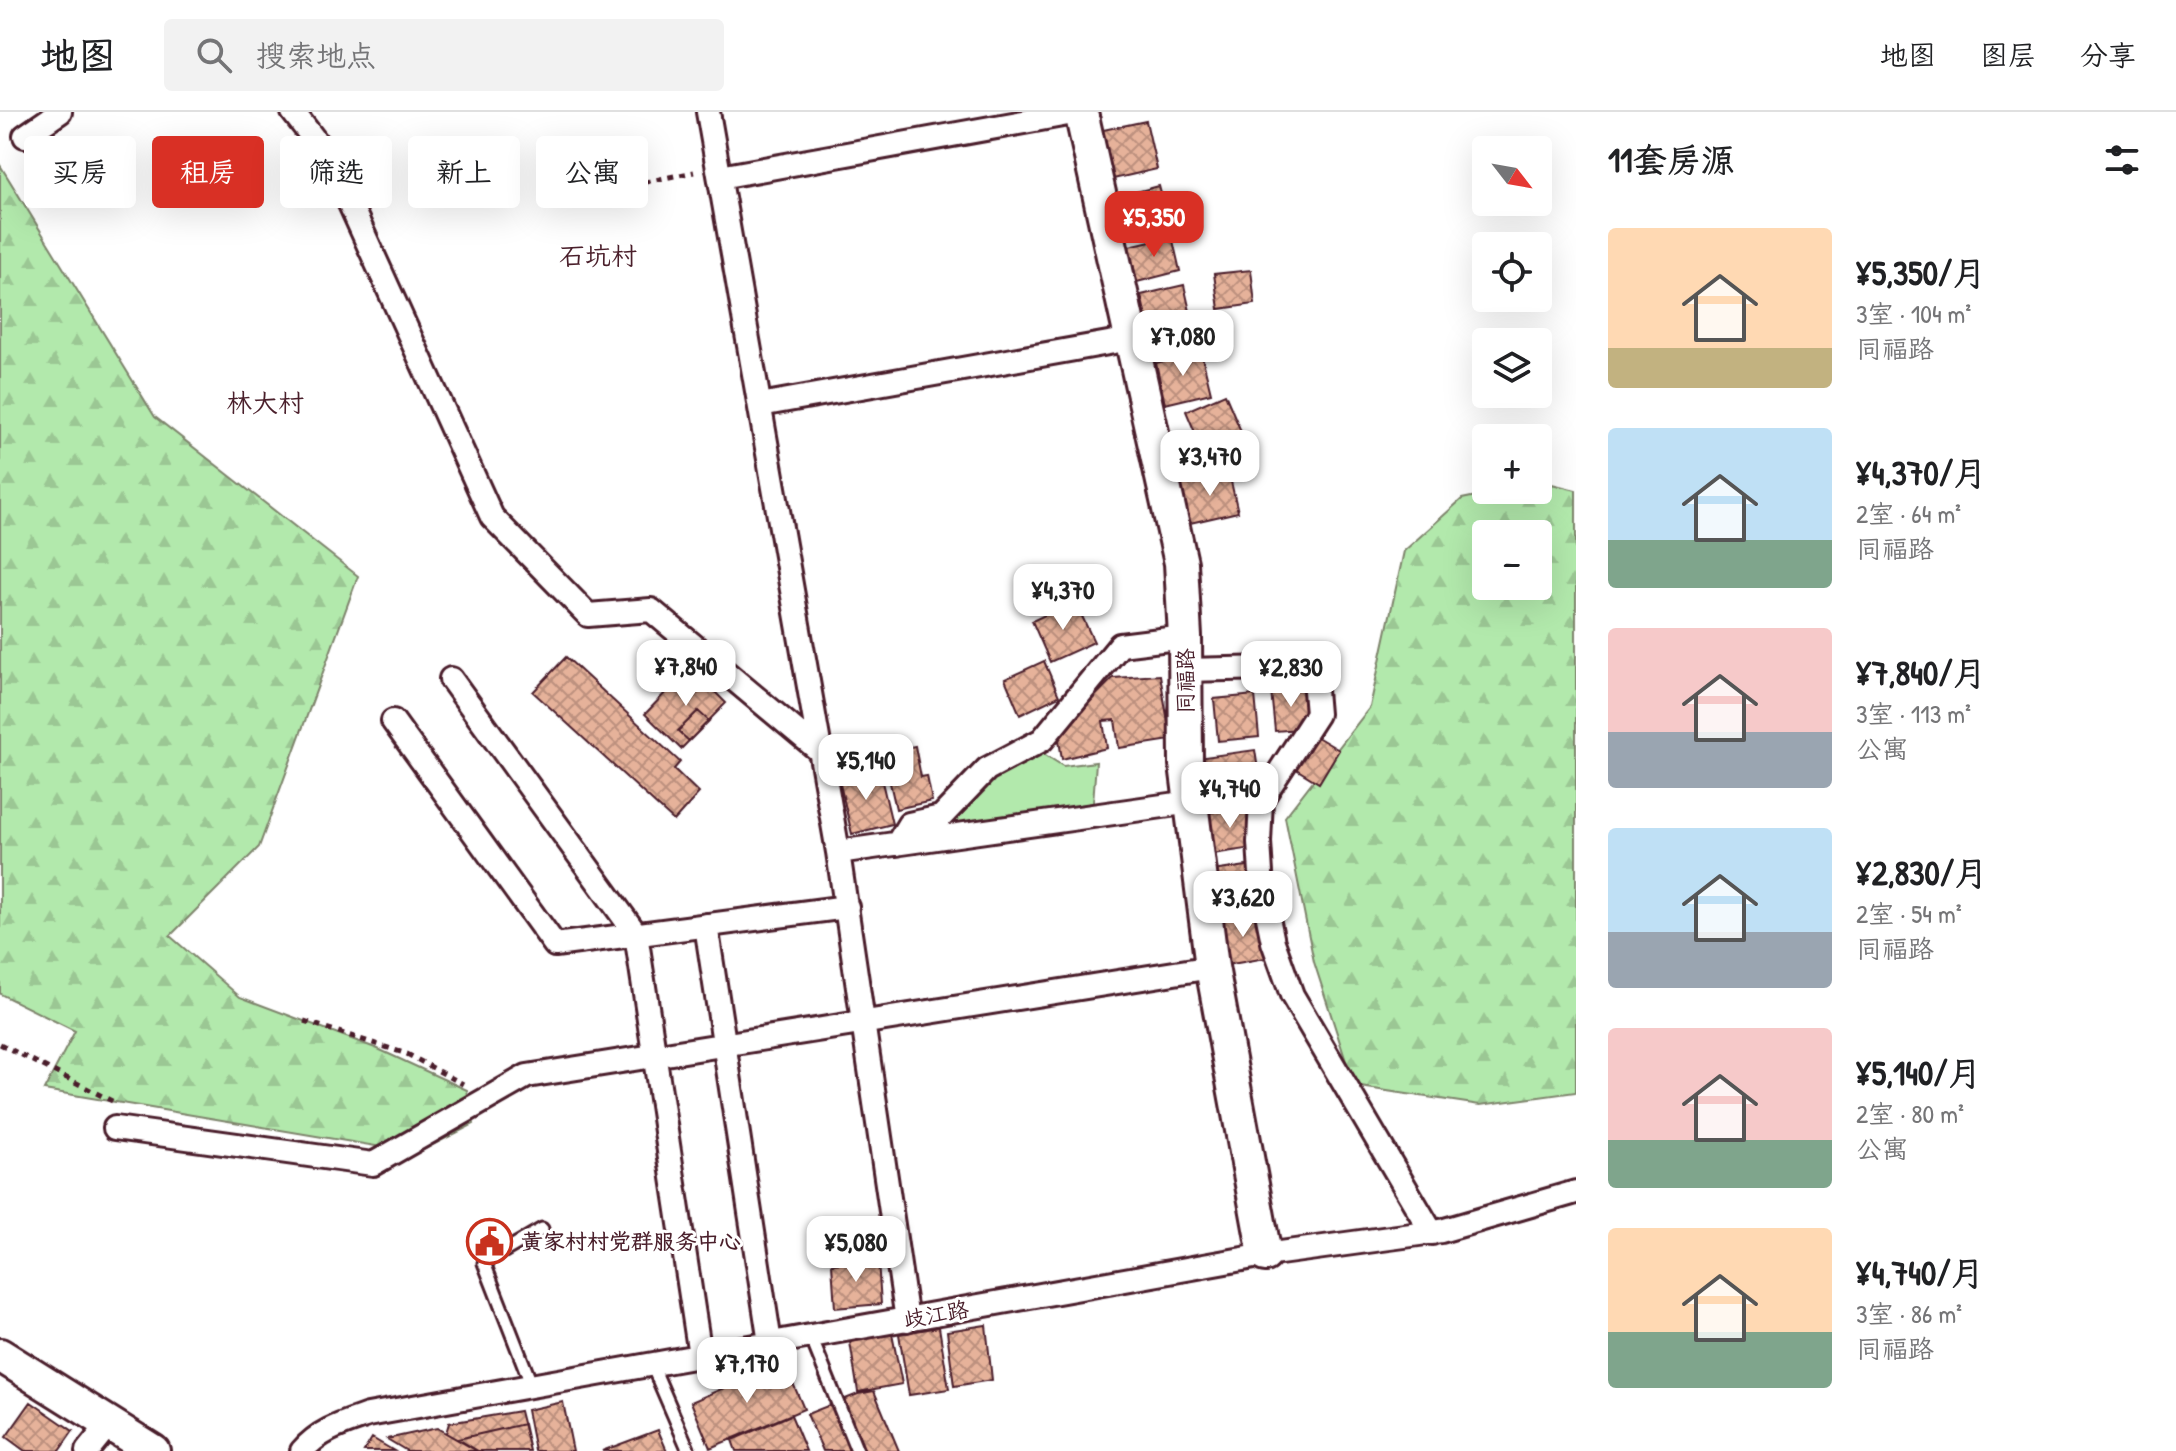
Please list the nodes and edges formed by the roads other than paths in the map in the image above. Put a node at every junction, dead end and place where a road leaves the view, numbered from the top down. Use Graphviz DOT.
graph roads {
  1 [pos="60,112"];
  2 [pos="293,112"];
  3 [pos="708,112"];
  4 [pos="1080,112"];
  5 [pos="25,136"];
  6 [pos="719,172"];
  7 [pos="1131,339"];
  8 [pos="760,405"];
  9 [pos="1185,637"];
  10 [pos="1185,670"];
  11 [pos="451,679"];
  12 [pos="393,721"];
  13 [pos="821,752"];
  14 [pos="1191,802"];
  15 [pos="897,844"];
  16 [pos="838,852"];
  17 [pos="847,907"];
  18 [pos="706,925"];
  19 [pos="636,934"];
  20 [pos="1212,967"];
  21 [pos="864,1022"];
  22 [pos="724,1044"];
  23 [pos="655,1055"];
  24 [pos="115,1128"];
  25 [pos="1576,1192"];
  26 [pos="542,1229"];
  27 [pos="1432,1233"];
  28 [pos="1265,1255"];
  29 [pos="907,1320"];
  30 [pos="811,1337"];
  31 [pos="770,1343"];
  32 [pos="0,1355"];
  33 [pos="700,1355"];
  34 [pos="652,1365"];
  35 [pos="532,1386"];
  36 [pos="109,1424"];
  37 [pos="87,1451"];
  38 [pos="153,1451"];
  39 [pos="302,1451"];
  40 [pos="689,1451"];
  41 [pos="857,1451"];
  1 -- 5 [label="street"];
  2 -- 13 [label="street"];
  3 -- 6 [label="street"];
  4 -- 6 [label="street"];
  4 -- 7 [label="street, 同福路"];
  6 -- 8 [label="street"];
  7 -- 8 [label="street"];
  7 -- 9 [label="street, 同福路"];
  8 -- 13 [label="street"];
  9 -- 10 [label="street, 同福路"];
  9 -- 15 [label="street"];
  10 -- 14 [label="street, 同福路"];
  10 -- 27 [label="street"];
  11 -- 19 [label="street"];
  12 -- 19 [label="street"];
  13 -- 16 [label="street"];
  14 -- 15 [label="street"];
  14 -- 20 [label="street, 同福路"];
  15 -- 16 [label="street"];
  16 -- 17 [label="street"];
  17 -- 18 [label="street"];
  17 -- 21 [label="street"];
  18 -- 19 [label="street"];
  18 -- 22 [label="street"];
  19 -- 23 [label="street"];
  20 -- 21 [label="street"];
  20 -- 28 [label="street, 同福路"];
  21 -- 22 [label="street"];
  21 -- 29 [label="street"];
  22 -- 23 [label="street"];
  22 -- 31 [label="street"];
  23 -- 24 [label="street"];
  23 -- 33 [label="street"];
  25 -- 27 [label="street, 歧江路"];
  26 -- 35 [label="lane"];
  27 -- 28 [label="street, 歧江路"];
  28 -- 29 [label="street, 歧江路"];
  29 -- 30 [label="street, 歧江路"];
  30 -- 31 [label="street, 歧江路"];
  30 -- 41 [label="lane"];
  31 -- 33 [label="street, 歧江路"];
  32 -- 36 [label="street"];
  33 -- 34 [label="street, 歧江路"];
  34 -- 35 [label="street, 歧江路"];
  34 -- 40 [label="lane"];
  35 -- 39 [label="street, 歧江路"];
  36 -- 37 [label="street"];
  36 -- 38 [label="street"];
}
